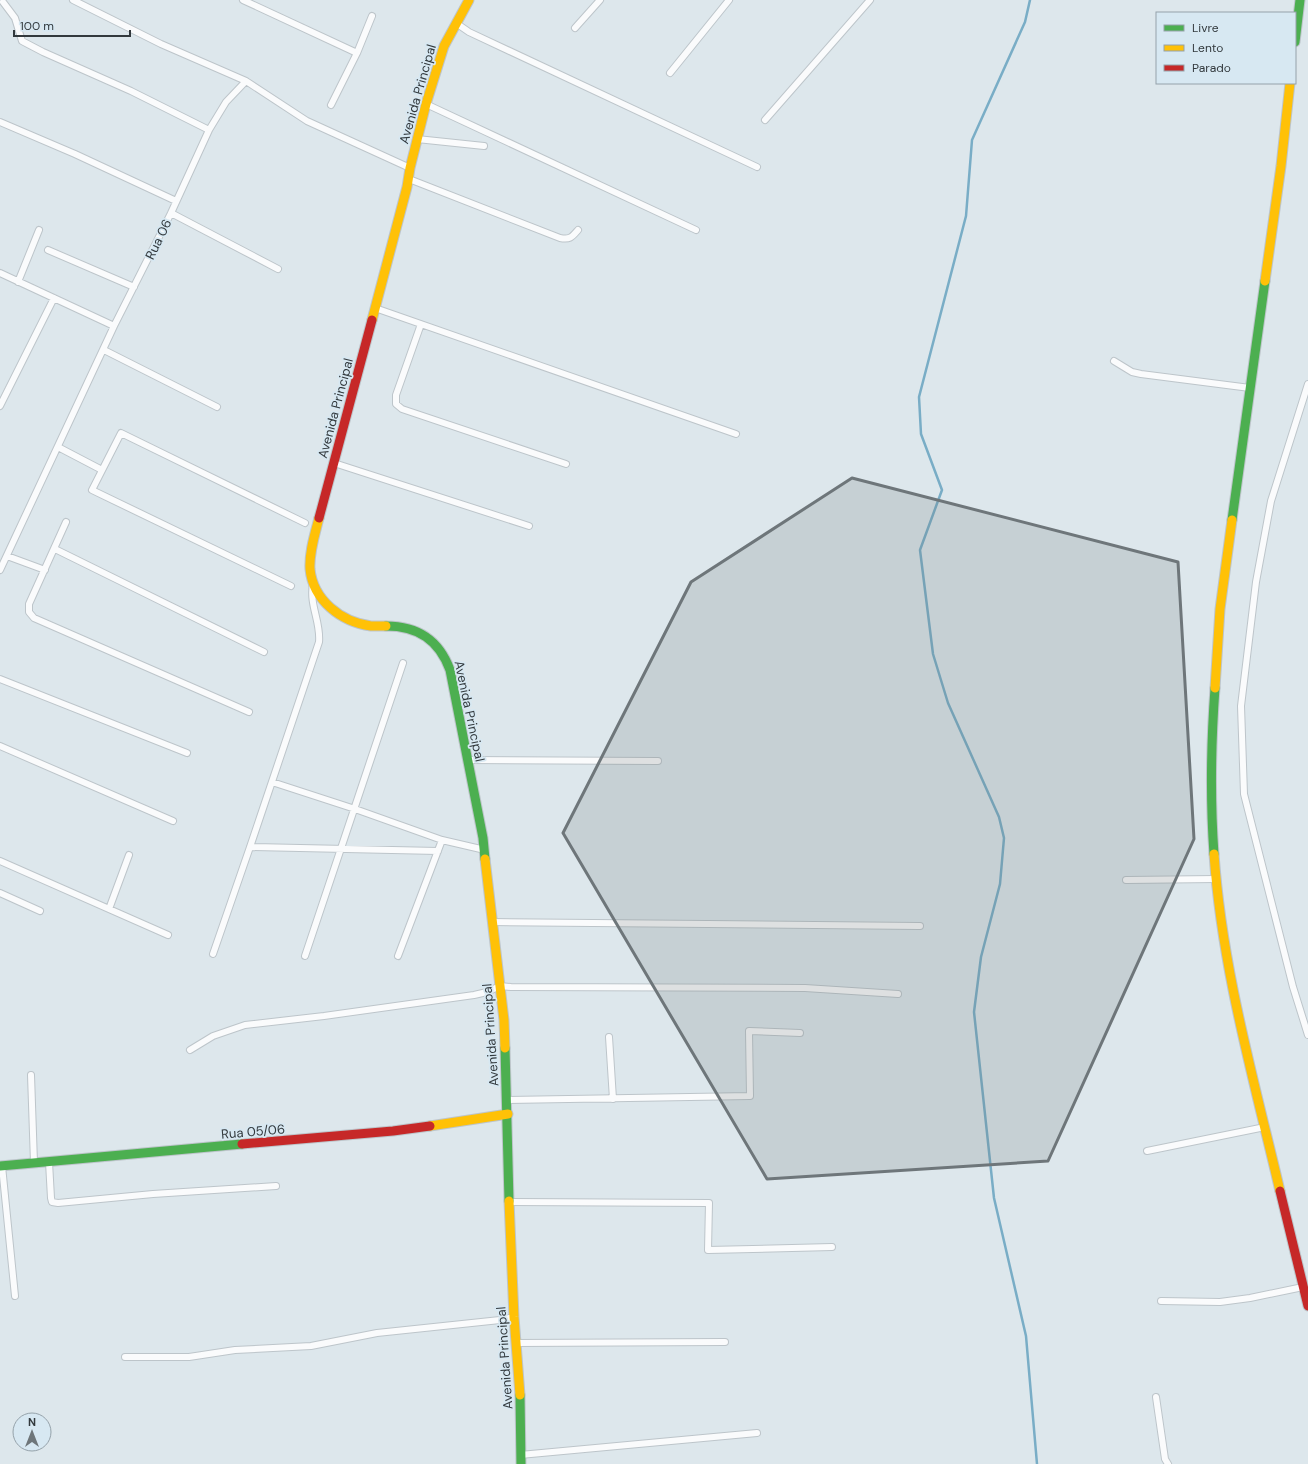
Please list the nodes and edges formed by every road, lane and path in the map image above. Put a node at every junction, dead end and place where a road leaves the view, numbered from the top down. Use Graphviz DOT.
graph roads {
  1 [pos="73,0"];
  2 [pos="243,0"];
  3 [pos="469,0"];
  4 [pos="600,0"];
  5 [pos="729,0"];
  6 [pos="870,0"];
  7 [pos="1300,0"];
  8 [pos="3,2"];
  9 [pos="372,16"];
  10 [pos="456,23"];
  11 [pos="575,28"];
  12 [pos="1296,34"];
  13 [pos="357,53"];
  14 [pos="670,73"];
  15 [pos="246,81"];
  16 [pos="1290,84"];
  17 [pos="426,104"];
  18 [pos="331,105"];
  19 [pos="765,120"];
  20 [pos="0,122"];
  21 [pos="209,130"];
  22 [pos="417,139"];
  23 [pos="484,146"];
  24 [pos="757,166"];
  25 [pos="410,168"];
  26 [pos="409,179"];
  27 [pos="176,201"];
  28 [pos="171,213"];
  29 [pos="39,230"];
  30 [pos="578,230"];
  31 [pos="696,230"];
  32 [pos="48,250"];
  33 [pos="278,269"];
  34 [pos="0,273"];
  35 [pos="18,282"];
  36 [pos="134,287"];
  37 [pos="54,298"];
  38 [pos="375,308"];
  39 [pos="421,324"];
  40 [pos="114,326"];
  41 [pos="104,350"];
  42 [pos="1114,361"];
  43 [pos="1308,384"];
  44 [pos="1250,388"];
  45 [pos="0,406"];
  46 [pos="218,406"];
  47 [pos="736,434"];
  48 [pos="58,447"];
  49 [pos="334,463"];
  50 [pos="566,464"];
  51 [pos="102,470"];
  52 [pos="66,522"];
  53 [pos="306,523"];
  54 [pos="529,526"];
  55 [pos="55,548"];
  56 [pos="7,556"];
  57 [pos="0,570"];
  58 [pos="45,570"];
  59 [pos="313,584"];
  60 [pos="291,586"];
  61 [pos="264,652"];
  62 [pos="403,663"];
  63 [pos="0,679"];
  64 [pos="249,712"];
  65 [pos="0,746"];
  66 [pos="186,753"];
  67 [pos="468,760"];
  68 [pos="658,761"];
  69 [pos="272,782"];
  70 [pos="355,809"];
  71 [pos="173,821"];
  72 [pos="442,840"];
  73 [pos="250,847"];
  74 [pos="341,849"];
  75 [pos="485,850"];
  76 [pos="438,851"];
  77 [pos="129,855"];
  78 [pos="0,861"];
  79 [pos="1216,879"];
  80 [pos="1126,880"];
  81 [pos="0,893"];
  82 [pos="109,909"];
  83 [pos="40,911"];
  84 [pos="492,922"];
  85 [pos="920,926"];
  86 [pos="168,935"];
  87 [pos="213,954"];
  88 [pos="306,956"];
  89 [pos="398,956"];
  90 [pos="500,986"];
  91 [pos="898,994"];
  92 [pos="800,1033"];
  93 [pos="1308,1035"];
  94 [pos="609,1037"];
  95 [pos="190,1050"];
  96 [pos="31,1075"];
  97 [pos="613,1099"];
  98 [pos="508,1100"];
  99 [pos="508,1114"];
  100 [pos="1265,1127"];
  101 [pos="1147,1151"];
  102 [pos="48,1162"];
  103 [pos="34,1163"];
  104 [pos="1,1166"];
  105 [pos="276,1186"];
  106 [pos="510,1202"];
  107 [pos="832,1247"];
  108 [pos="1303,1287"];
  109 [pos="15,1296"];
  110 [pos="1161,1301"];
  111 [pos="1308,1306"];
  112 [pos="514,1317"];
  113 [pos="726,1342"];
  114 [pos="515,1343"];
  115 [pos="125,1357"];
  116 [pos="1156,1396"];
  117 [pos="757,1433"];
  118 [pos="520,1460"];
  119 [pos="1168,1464"];
  1 -- 15 [label="street"];
  2 -- 13 [label="street"];
  3 -- 10 [label="street, Avenida Principal"];
  4 -- 11 [label="street"];
  5 -- 14 [label="street"];
  6 -- 19 [label="street"];
  7 -- 12 [label="street"];
  8 -- 21 [label="street"];
  9 -- 13 [label="street"];
  10 -- 17 [label="street, Avenida Principal"];
  10 -- 24 [label="street"];
  13 -- 18 [label="street"];
  15 -- 21 [label="street, Rua 06"];
  15 -- 25 [label="street"];
  16 -- 44 [label="street"];
  17 -- 22 [label="street, Avenida Principal"];
  17 -- 31 [label="street"];
  20 -- 27 [label="street"];
  21 -- 27 [label="street, Rua 06"];
  22 -- 23 [label="street"];
  22 -- 25 [label="street, Avenida Principal"];
  25 -- 26 [label="street, Avenida Principal"];
  26 -- 30 [label="street"];
  26 -- 38 [label="street, Avenida Principal"];
  27 -- 28 [label="street, Rua 06"];
  28 -- 33 [label="street"];
  28 -- 36 [label="street, Rua 06"];
  29 -- 35 [label="street"];
  32 -- 36 [label="street"];
  34 -- 35 [label="street"];
  35 -- 37 [label="street"];
  36 -- 40 [label="street, Rua 06"];
  37 -- 40 [label="street"];
  37 -- 45 [label="street"];
  38 -- 39 [label="street"];
  38 -- 49 [label="street, Avenida Principal"];
  39 -- 47 [label="street"];
  39 -- 50 [label="street"];
  40 -- 41 [label="street, Rua 06"];
  41 -- 46 [label="street"];
  41 -- 48 [label="street, Rua 06"];
  42 -- 44 [label="street"];
  43 -- 93 [label="street"];
  44 -- 79 [label="street"];
  48 -- 51 [label="street"];
  48 -- 56 [label="street, Rua 06"];
  49 -- 54 [label="street"];
  49 -- 59 [label="street, Avenida Principal"];
  51 -- 53 [label="street"];
  51 -- 60 [label="street"];
  52 -- 55 [label="street"];
  55 -- 58 [label="street"];
  55 -- 61 [label="street"];
  56 -- 57 [label="street, Rua 06"];
  56 -- 58 [label="street"];
  58 -- 64 [label="street"];
  59 -- 67 [label="street, Avenida Principal"];
  59 -- 69 [label="street"];
  62 -- 70 [label="street"];
  63 -- 66 [label="street"];
  65 -- 71 [label="street"];
  67 -- 68 [label="street"];
  67 -- 75 [label="street, Avenida Principal"];
  69 -- 70 [label="street"];
  69 -- 73 [label="street"];
  70 -- 72 [label="street"];
  70 -- 74 [label="street"];
  72 -- 75 [label="street"];
  72 -- 76 [label="street"];
  73 -- 74 [label="street"];
  73 -- 87 [label="street"];
  74 -- 76 [label="street"];
  74 -- 88 [label="street"];
  75 -- 84 [label="street, Avenida Principal"];
  76 -- 89 [label="street"];
  77 -- 82 [label="street"];
  78 -- 82 [label="street"];
  79 -- 80 [label="street"];
  79 -- 100 [label="street"];
  81 -- 83 [label="street"];
  82 -- 86 [label="street"];
  84 -- 85 [label="street"];
  84 -- 90 [label="street, Avenida Principal"];
  90 -- 91 [label="street"];
  90 -- 95 [label="street"];
  90 -- 98 [label="street, Avenida Principal"];
  92 -- 97 [label="street"];
  94 -- 97 [label="street"];
  96 -- 103 [label="street"];
  97 -- 98 [label="street"];
  98 -- 99 [label="street, Avenida Principal"];
  99 -- 102 [label="street, Rua 05/06"];
  99 -- 106 [label="street, Avenida Principal"];
  100 -- 101 [label="street"];
  100 -- 108 [label="street"];
  102 -- 103 [label="street, Rua 05/06"];
  102 -- 105 [label="street"];
  103 -- 104 [label="street, Rua 05/06"];
  104 -- 109 [label="street"];
  106 -- 107 [label="street"];
  106 -- 112 [label="street, Avenida Principal"];
  108 -- 110 [label="street"];
  108 -- 111 [label="street"];
  112 -- 114 [label="street, Avenida Principal"];
  112 -- 115 [label="street"];
  113 -- 114 [label="street"];
  114 -- 118 [label="street, Avenida Principal"];
  116 -- 119 [label="street"];
  117 -- 118 [label="street"];
}
